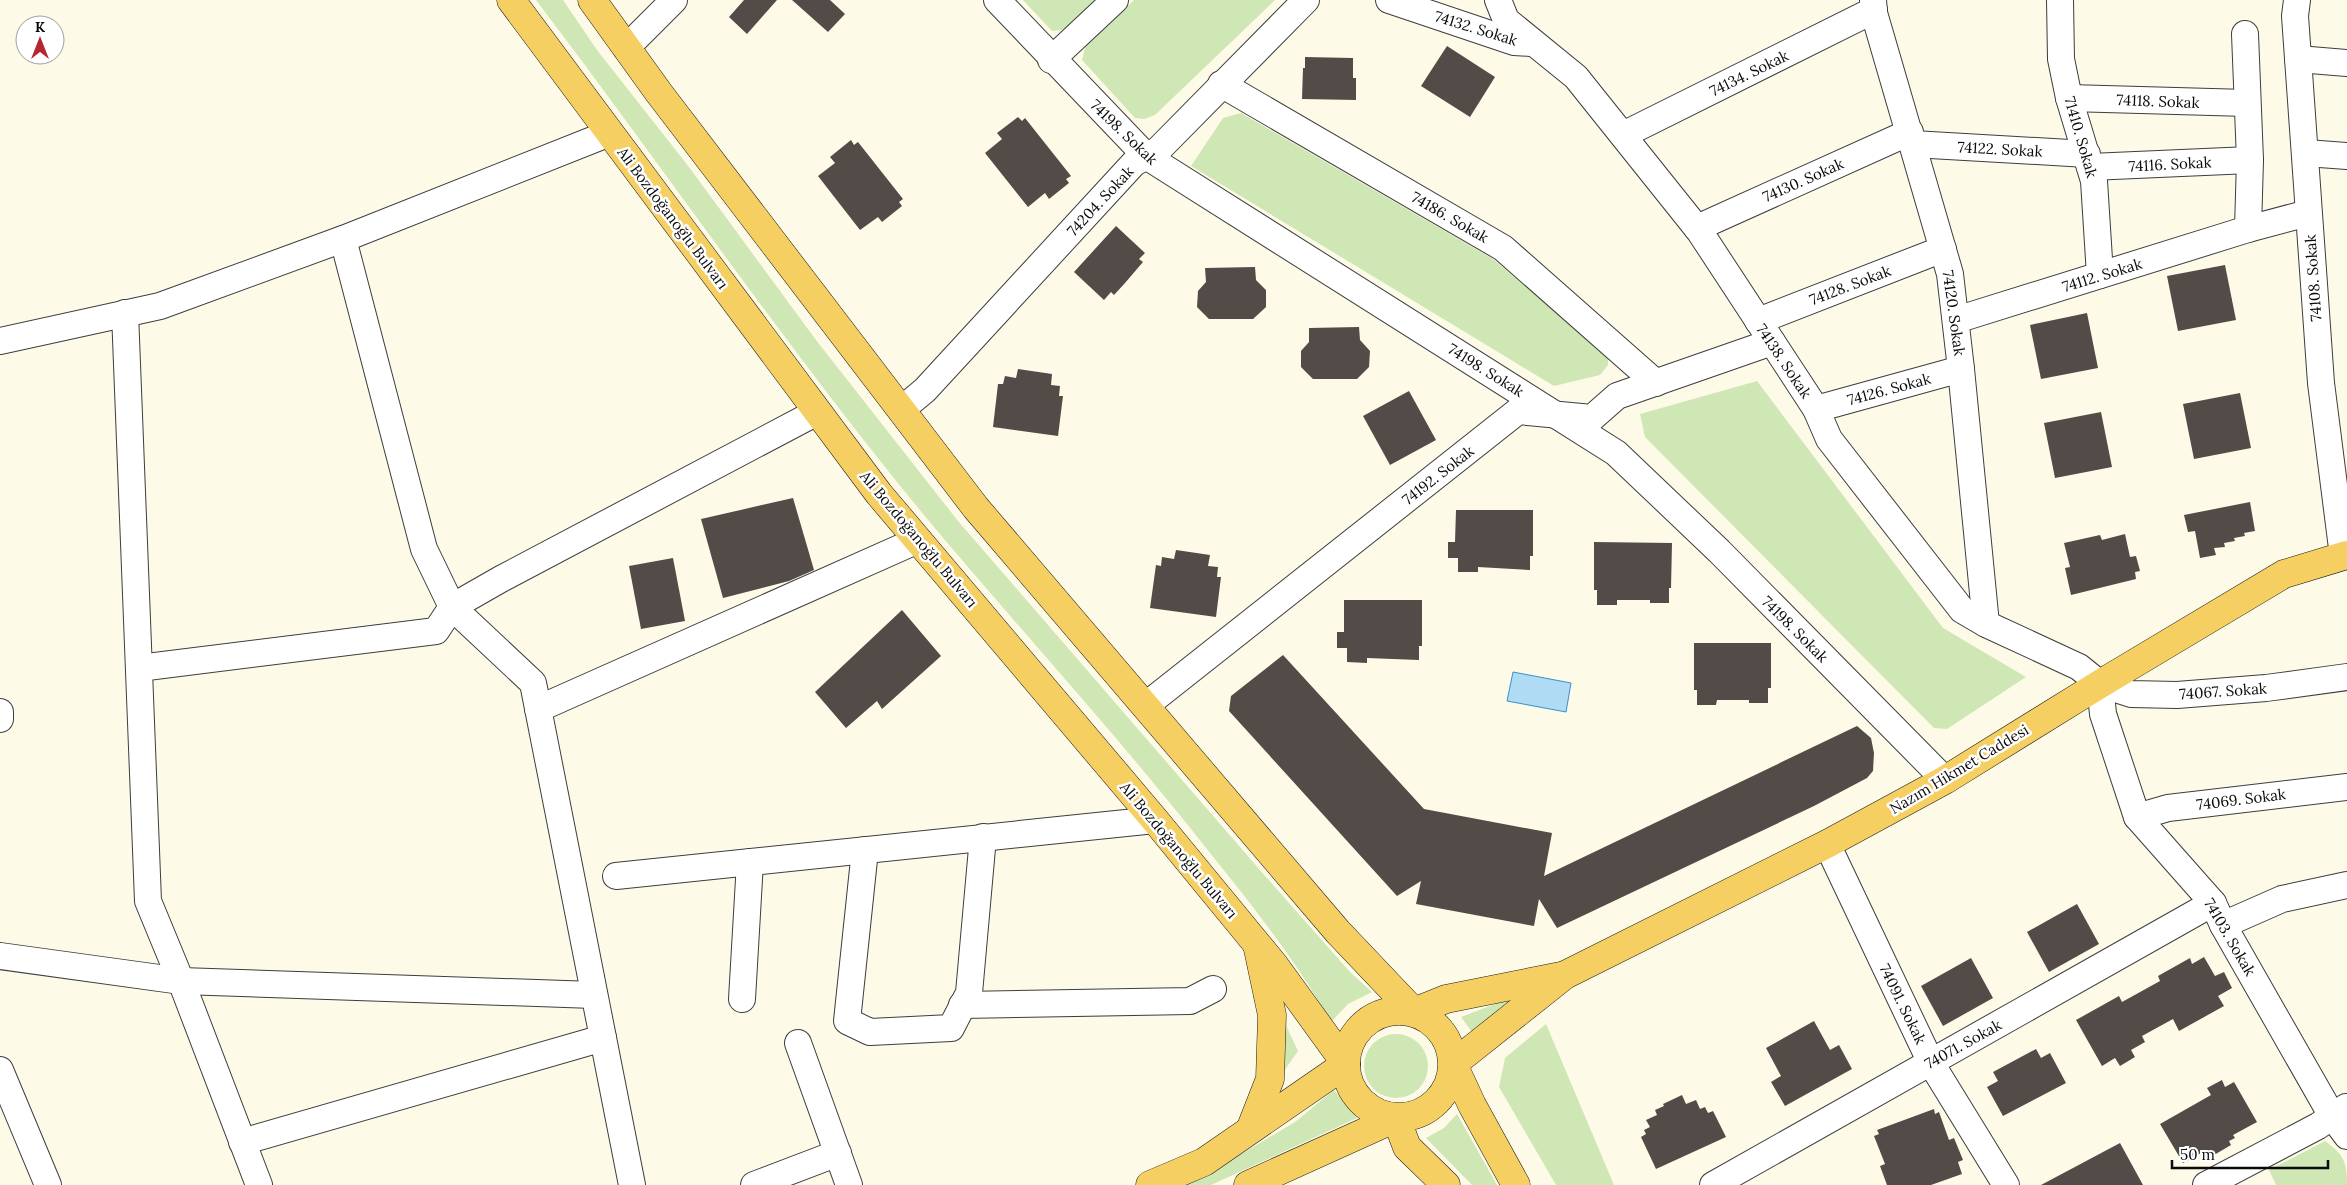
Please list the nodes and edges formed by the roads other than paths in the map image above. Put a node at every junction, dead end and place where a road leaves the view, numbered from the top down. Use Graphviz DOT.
graph roads {
  1 [pos="511,0"];
  2 [pos="592,0"];
  3 [pos="674,0"];
  4 [pos="997,0"];
  5 [pos="1115,0"];
  6 [pos="1306,0"];
  7 [pos="1389,0"];
  8 [pos="1498,0"];
  9 [pos="2060,0"];
  10 [pos="2297,0"];
  11 [pos="1874,5"];
  12 [pos="2245,34"];
  13 [pos="1536,44"];
  14 [pos="626,48"];
  15 [pos="2298,59"];
  16 [pos="1051,60"];
  17 [pos="2347,63"];
  18 [pos="1221,84"];
  19 [pos="2069,98"];
  20 [pos="2247,103"];
  21 [pos="610,133"];
  22 [pos="1623,135"];
  23 [pos="1912,138"];
  24 [pos="2306,153"];
  25 [pos="1146,156"];
  26 [pos="2347,156"];
  27 [pos="2250,160"];
  28 [pos="2089,161"];
  29 [pos="2308,213"];
  30 [pos="1697,228"];
  31 [pos="2248,229"];
  32 [pos="343,239"];
  33 [pos="1943,249"];
  34 [pos="2100,275"];
  35 [pos="125,313"];
  36 [pos="1956,320"];
  37 [pos="1765,332"];
  38 [pos="0,341"];
  39 [pos="1962,369"];
  40 [pos="1656,383"];
  41 [pos="1816,408"];
  42 [pos="901,410"];
  43 [pos="817,412"];
  44 [pos="1557,414"];
  45 [pos="918,540"];
  46 [pos="2345,555"];
  47 [pos="452,607"];
  48 [pos="1986,624"];
  49 [pos="139,668"];
  50 [pos="2347,678"];
  51 [pos="2100,684"];
  52 [pos="1145,706"];
  53 [pos="538,709"];
  54 [pos="0,712"];
  55 [pos="0,720"];
  56 [pos="1945,780"];
  57 [pos="2347,787"];
  58 [pos="2137,817"];
  59 [pos="1155,820"];
  60 [pos="983,837"];
  61 [pos="1827,844"];
  62 [pos="865,850"];
  63 [pos="750,862"];
  64 [pos="616,876"];
  65 [pos="2347,885"];
  66 [pos="2218,914"];
  67 [pos="1257,944"];
  68 [pos="0,956"];
  69 [pos="1565,975"];
  70 [pos="182,981"];
  71 [pos="1213,989"];
  72 [pos="594,995"];
  73 [pos="742,999"];
  74 [pos="962,1005"];
  75 [pos="1414,1012"];
  76 [pos="603,1038"];
  77 [pos="798,1043"];
  78 [pos="1931,1062"];
  79 [pos="1346,1064"];
  80 [pos="1454,1064"];
  81 [pos="0,1070"];
  82 [pos="1396,1118"];
  83 [pos="2342,1120"];
  84 [pos="1250,1130"];
  85 [pos="242,1142"];
  86 [pos="838,1153"];
  87 [pos="2249,1175"];
  88 [pos="48,1185"];
  89 [pos="259,1185"];
  90 [pos="632,1185"];
  91 [pos="754,1185"];
  92 [pos="849,1185"];
  93 [pos="1150,1185"];
  94 [pos="1248,1185"];
  95 [pos="1446,1185"];
  96 [pos="1516,1185"];
  97 [pos="1713,1185"];
  98 [pos="2006,1185"];
  99 [pos="2206,1185"];
  1 -- 21 [label="main road, Ali Bozdoğanoğlu Bulvarı"];
  2 -- 14 [label="main road"];
  3 -- 14 [label="street"];
  4 -- 16 [label="street, 74198. Sokak"];
  5 -- 16 [label="street"];
  6 -- 18 [label="street, 74204. Sokak"];
  7 -- 13 [label="street, 74132. Sokak"];
  8 -- 13 [label="street, 74138. Sokak"];
  9 -- 19 [label="street, 71410. Sokak"];
  10 -- 15 [label="street, 74108. Sokak"];
  11 -- 22 [label="street, 74134. Sokak"];
  11 -- 23 [label="street, 74120. Sokak"];
  12 -- 20 [label="street"];
  13 -- 22 [label="street, 74138. Sokak"];
  14 -- 42 [label="main road"];
  15 -- 17 [label="street"];
  15 -- 24 [label="street, 74108. Sokak"];
  16 -- 25 [label="street, 74198. Sokak"];
  18 -- 25 [label="street, 74204. Sokak"];
  18 -- 40 [label="street, 74186. Sokak"];
  19 -- 20 [label="street, 74118. Sokak"];
  19 -- 28 [label="street, 71410. Sokak"];
  20 -- 27 [label="street"];
  21 -- 32 [label="street"];
  21 -- 43 [label="main road, Ali Bozdoğanoğlu Bulvarı"];
  22 -- 30 [label="street, 74138. Sokak"];
  23 -- 28 [label="street, 74122. Sokak"];
  23 -- 30 [label="street, 74130. Sokak"];
  23 -- 33 [label="street, 74120. Sokak"];
  24 -- 26 [label="street"];
  24 -- 29 [label="street, 74108. Sokak"];
  25 -- 42 [label="street, 74204. Sokak"];
  25 -- 44 [label="street, 74198. Sokak"];
  27 -- 28 [label="street, 74116. Sokak"];
  27 -- 31 [label="street"];
  28 -- 34 [label="street, 71410. Sokak"];
  29 -- 31 [label="street, 74112. Sokak"];
  29 -- 46 [label="street, 74108. Sokak"];
  30 -- 37 [label="street, 74138. Sokak"];
  31 -- 34 [label="street, 74112. Sokak"];
  32 -- 35 [label="street"];
  32 -- 47 [label="street"];
  33 -- 36 [label="street, 74120. Sokak"];
  33 -- 37 [label="street, 74128. Sokak"];
  34 -- 36 [label="street, 74112. Sokak"];
  35 -- 38 [label="street"];
  35 -- 49 [label="street"];
  36 -- 39 [label="street, 74120. Sokak"];
  37 -- 40 [label="street, 74192. Sokak"];
  37 -- 41 [label="street, 74138. Sokak"];
  39 -- 41 [label="street, 74126. Sokak"];
  39 -- 48 [label="street, 74120. Sokak"];
  40 -- 44 [label="street, 74192. Sokak"];
  41 -- 48 [label="street, 74138. Sokak"];
  42 -- 52 [label="main road"];
  43 -- 45 [label="main road, Ali Bozdoğanoğlu Bulvarı"];
  43 -- 47 [label="street"];
  44 -- 52 [label="street, 74192. Sokak"];
  44 -- 56 [label="street, 74198. Sokak"];
  45 -- 53 [label="street"];
  45 -- 59 [label="main road, Ali Bozdoğanoğlu Bulvarı"];
  46 -- 51 [label="main road, Nazım Hikmet Caddesi"];
  47 -- 49 [label="street"];
  47 -- 53 [label="street"];
  48 -- 51 [label="street, 74138. Sokak"];
  49 -- 70 [label="street"];
  50 -- 51 [label="street, 74067. Sokak"];
  51 -- 56 [label="main road, Nazım Hikmet Caddesi"];
  51 -- 58 [label="street, 74103. Sokak"];
  52 -- 75 [label="main road"];
  53 -- 72 [label="street"];
  54 -- 55 [label="street"];
  56 -- 61 [label="main road, Nazım Hikmet Caddesi"];
  57 -- 58 [label="street, 74069. Sokak"];
  58 -- 66 [label="street, 74103. Sokak"];
  59 -- 60 [label="street"];
  59 -- 67 [label="main road, Ali Bozdoğanoğlu Bulvarı"];
  60 -- 62 [label="street"];
  60 -- 74 [label="street"];
  61 -- 69 [label="main road, Nazım Hikmet Caddesi"];
  61 -- 78 [label="street, 74091. Sokak"];
  62 -- 63 [label="street"];
  62 -- 74 [label="street"];
  63 -- 64 [label="street"];
  63 -- 73 [label="street"];
  65 -- 66 [label="street, 74071. Sokak"];
  66 -- 78 [label="street, 74071. Sokak"];
  66 -- 83 [label="street, 74103. Sokak"];
  67 -- 79 [label="main road, Ali Bozdoğanoğlu Bulvarı"];
  67 -- 84 [label="main road"];
  68 -- 70 [label="street"];
  69 -- 75 [label="main road"];
  69 -- 80 [label="main road"];
  70 -- 72 [label="street"];
  70 -- 85 [label="street"];
  71 -- 74 [label="street"];
  72 -- 76 [label="street"];
  75 -- 79 [label="main road"];
  75 -- 80 [label="main road"];
  76 -- 85 [label="street"];
  76 -- 90 [label="street"];
  77 -- 86 [label="street"];
  78 -- 97 [label="street, 74071. Sokak"];
  78 -- 98 [label="street, 74091. Sokak"];
  79 -- 82 [label="main road"];
  79 -- 84 [label="main road"];
  80 -- 82 [label="main road"];
  80 -- 96 [label="main road"];
  81 -- 88 [label="street"];
  82 -- 94 [label="main road"];
  82 -- 95 [label="main road"];
  83 -- 87 [label="street"];
  84 -- 93 [label="main road"];
  85 -- 89 [label="street"];
  86 -- 91 [label="street"];
  86 -- 92 [label="street"];
  87 -- 99 [label="street"];
}
